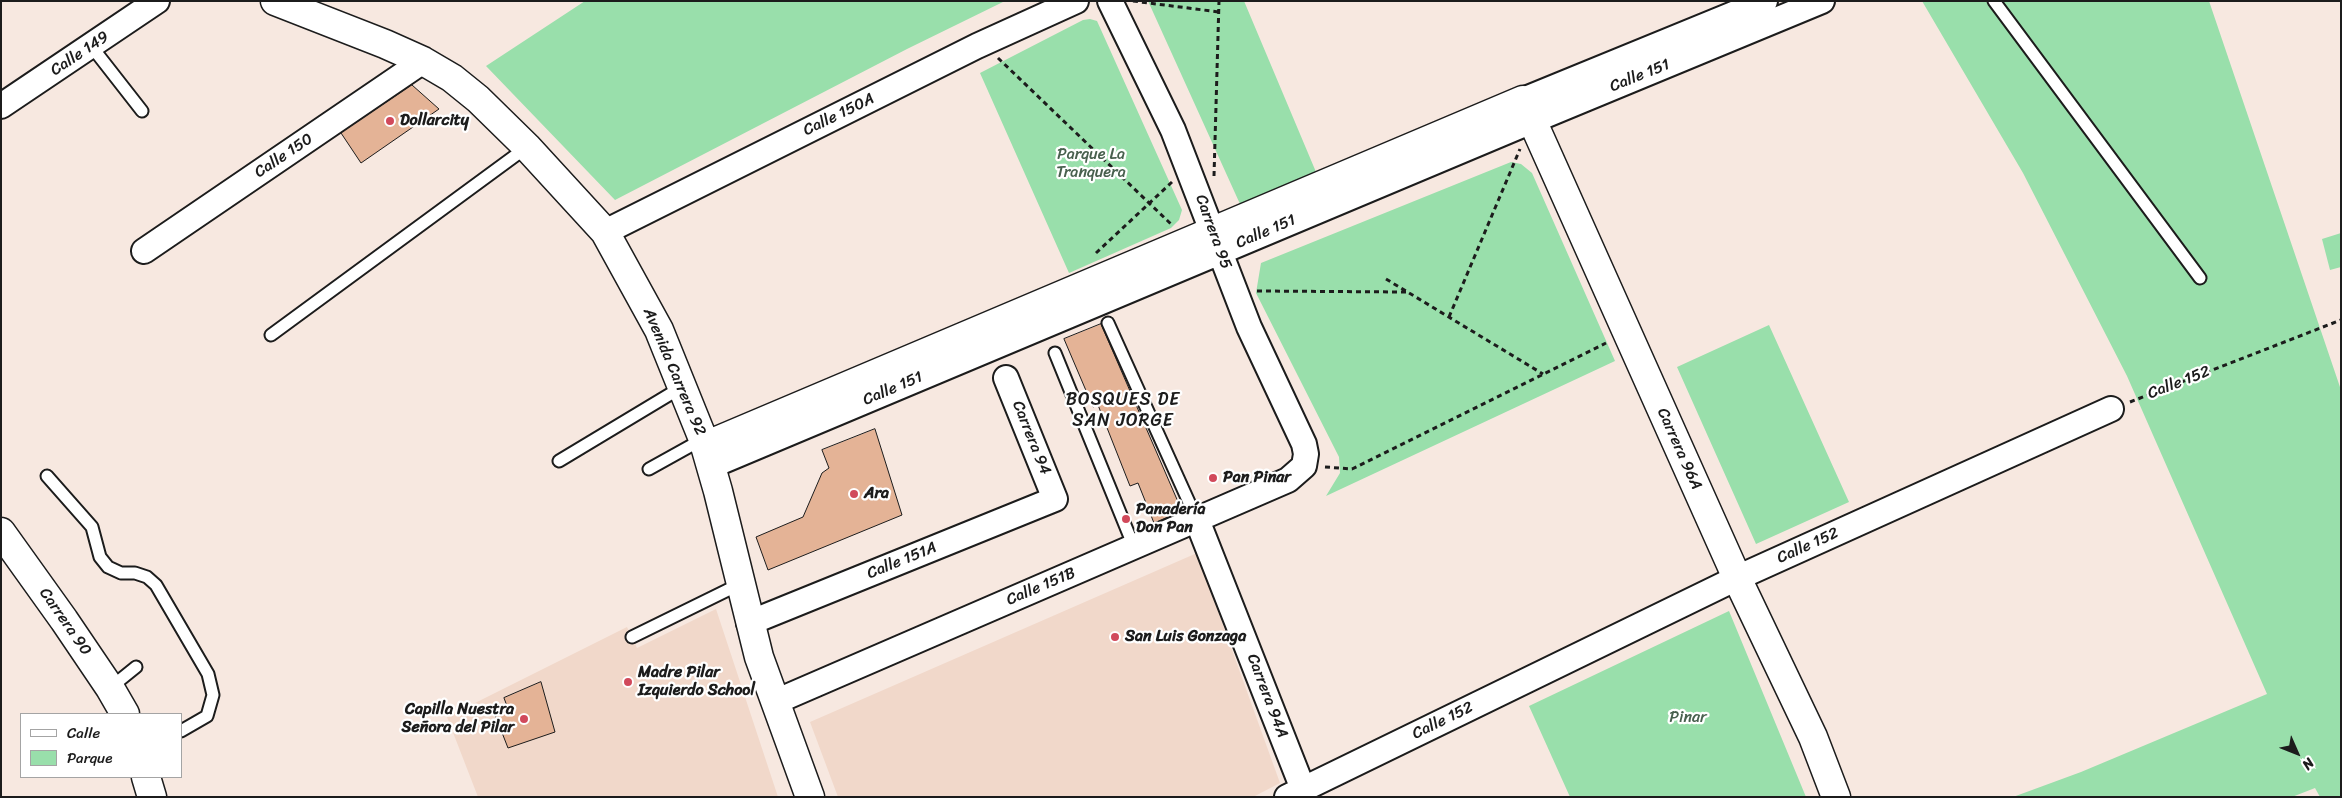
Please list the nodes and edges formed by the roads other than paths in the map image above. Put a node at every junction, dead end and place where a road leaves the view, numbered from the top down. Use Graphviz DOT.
graph roads {
  1 [pos="157,1"];
  2 [pos="275,1"];
  3 [pos="1076,1"];
  4 [pos="1110,1"];
  5 [pos="1765,1"];
  6 [pos="1822,1"];
  7 [pos="1994,1"];
  8 [pos="92,47"];
  9 [pos="423,61"];
  10 [pos="1,106"];
  11 [pos="1528,110"];
  12 [pos="142,111"];
  13 [pos="527,147"];
  14 [pos="605,232"];
  15 [pos="1216,242"];
  16 [pos="144,251"];
  17 [pos="2200,278"];
  18 [pos="1108,323"];
  19 [pos="270,334"];
  20 [pos="1055,353"];
  21 [pos="1006,378"];
  22 [pos="682,387"];
  23 [pos="2111,409"];
  24 [pos="706,450"];
  25 [pos="559,460"];
  26 [pos="1304,466"];
  27 [pos="649,469"];
  28 [pos="47,476"];
  29 [pos="1055,498"];
  30 [pos="1197,520"];
  31 [pos="1,532"];
  32 [pos="1134,547"];
  33 [pos="1737,578"];
  34 [pos="740,584"];
  35 [pos="749,623"];
  36 [pos="632,636"];
  37 [pos="136,667"];
  38 [pos="110,688"];
  39 [pos="775,702"];
  40 [pos="123,713"];
  41 [pos="182,730"];
  42 [pos="146,778"];
  43 [pos="1295,793"];
  44 [pos="152,797"];
  45 [pos="810,797"];
  46 [pos="1836,797"];
  1 -- 8 [label="street, Calle 149"];
  2 -- 9 [label="street, Avenida Carrera 92"];
  3 -- 14 [label="street, Calle 150A"];
  4 -- 15 [label="street, Carrera 95"];
  5 -- 11 [label="street, Calle 151"];
  6 -- 11 [label="street, Calle 151"];
  7 -- 17 [label="lane"];
  8 -- 10 [label="street, Calle 149"];
  8 -- 12 [label="lane"];
  9 -- 13 [label="street, Avenida Carrera 92"];
  9 -- 16 [label="street, Calle 150"];
  11 -- 15 [label="street, Calle 151"];
  11 -- 33 [label="street, Carrera 96A"];
  13 -- 14 [label="street, Avenida Carrera 92"];
  13 -- 19 [label="lane"];
  14 -- 22 [label="street, Avenida Carrera 92"];
  15 -- 24 [label="street, Calle 151"];
  15 -- 24 [label="street, Calle 151"];
  15 -- 26 [label="street, Carrera 95"];
  18 -- 30 [label="lane"];
  20 -- 32 [label="lane"];
  21 -- 29 [label="street, Carrera 94"];
  22 -- 24 [label="street, Avenida Carrera 92"];
  22 -- 25 [label="lane"];
  23 -- 33 [label="street, Calle 152"];
  24 -- 27 [label="lane"];
  24 -- 34 [label="street, Avenida Carrera 92"];
  26 -- 30 [label="street, Calle 151B"];
  28 -- 41 [label="lane"];
  29 -- 35 [label="street, Calle 151A"];
  30 -- 32 [label="street, Calle 151B"];
  30 -- 43 [label="street, Carrera 94A"];
  31 -- 38 [label="street, Carrera 90"];
  32 -- 39 [label="street, Calle 151B"];
  33 -- 43 [label="street, Calle 152"];
  33 -- 46 [label="street, Carrera 96A"];
  34 -- 35 [label="street, Avenida Carrera 92"];
  34 -- 36 [label="lane"];
  35 -- 39 [label="street, Avenida Carrera 92"];
  37 -- 38 [label="lane"];
  38 -- 40 [label="street, Carrera 90"];
  39 -- 45 [label="street, Avenida Carrera 92"];
  42 -- 44 [label="street"];
}
